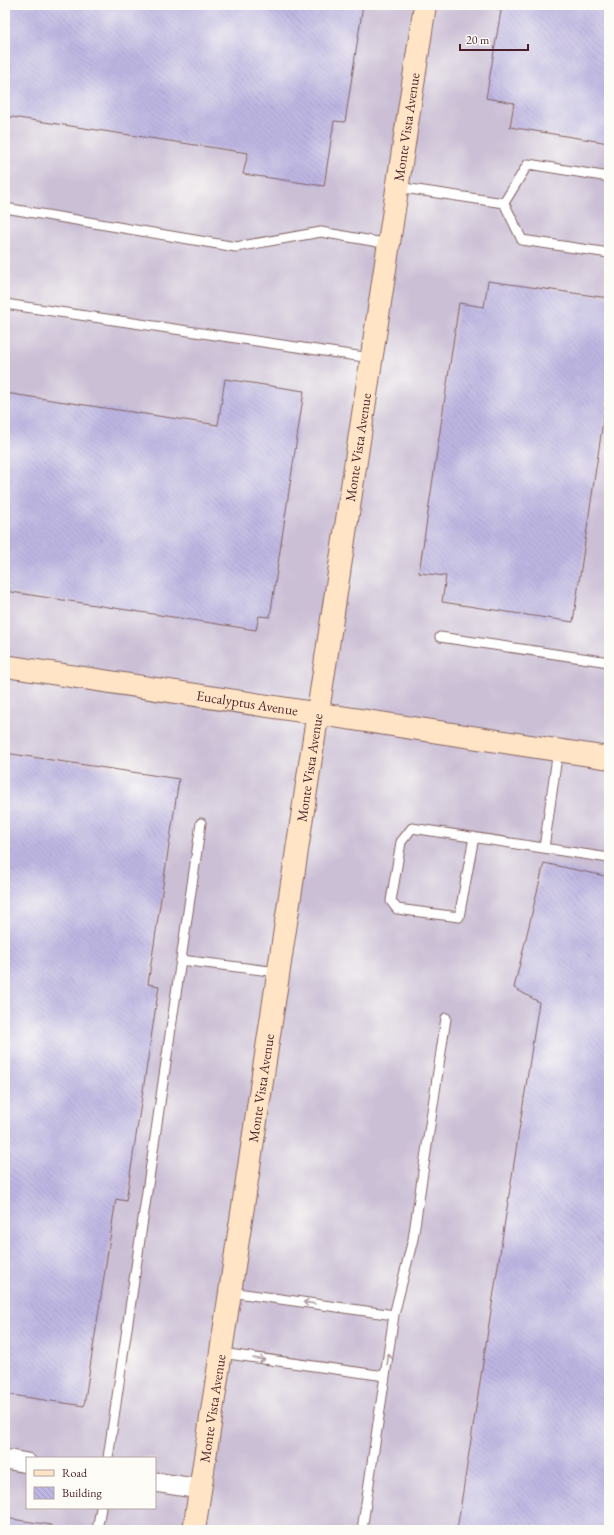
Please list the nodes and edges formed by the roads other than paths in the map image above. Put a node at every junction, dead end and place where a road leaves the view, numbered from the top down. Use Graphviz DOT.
graph roads {
  1 [pos="425,5"];
  2 [pos="609,177"];
  3 [pos="397,187"];
  4 [pos="504,203"];
  5 [pos="5,208"];
  6 [pos="389,244"];
  7 [pos="609,253"];
  8 [pos="5,304"];
  9 [pos="371,358"];
  10 [pos="440,637"];
  11 [pos="609,662"];
  12 [pos="5,666"];
  13 [pos="318,714"];
  14 [pos="558,750"];
  15 [pos="609,758"];
  16 [pos="201,823"];
  17 [pos="474,837"];
  18 [pos="544,848"];
  19 [pos="609,858"];
  20 [pos="181,960"];
  21 [pos="278,972"];
  22 [pos="446,1018"];
  23 [pos="230,1292"];
  24 [pos="394,1315"];
  25 [pos="221,1353"];
  26 [pos="385,1376"];
  27 [pos="108,1457"];
  28 [pos="5,1460"];
  29 [pos="26,1463"];
  30 [pos="156,1482"];
  31 [pos="200,1489"];
  32 [pos="100,1509"];
  33 [pos="97,1530"];
  34 [pos="194,1530"];
  35 [pos="362,1530"];
  1 -- 3 [label="street, Monte Vista Avenue"];
  2 -- 4 [label="lane"];
  3 -- 4 [label="lane"];
  3 -- 6 [label="street, Monte Vista Avenue"];
  4 -- 7 [label="lane"];
  5 -- 6 [label="lane"];
  6 -- 9 [label="street, Monte Vista Avenue"];
  8 -- 9 [label="lane"];
  9 -- 13 [label="street, Monte Vista Avenue"];
  10 -- 11 [label="lane"];
  12 -- 13 [label="street, Eucalyptus Avenue"];
  13 -- 14 [label="street, Eucalyptus Avenue"];
  13 -- 21 [label="street, Monte Vista Avenue"];
  14 -- 15 [label="street, Eucalyptus Avenue"];
  14 -- 18 [label="lane"];
  16 -- 20 [label="lane"];
  17 -- 17 [label="lane"];
  17 -- 18 [label="lane"];
  18 -- 19 [label="lane"];
  20 -- 21 [label="lane"];
  20 -- 27 [label="lane"];
  21 -- 23 [label="street, Monte Vista Avenue"];
  22 -- 24 [label="lane"];
  24 -- 23 [label="lane, one-way"];
  23 -- 25 [label="street, Monte Vista Avenue"];
  26 -- 24 [label="lane, one-way"];
  25 -- 26 [label="lane, one-way"];
  25 -- 31 [label="street, Monte Vista Avenue"];
  26 -- 35 [label="lane"];
  28 -- 29 [label="street"];
  30 -- 31 [label="street"];
  31 -- 34 [label="street, Monte Vista Avenue"];
  32 -- 33 [label="lane"];
}
